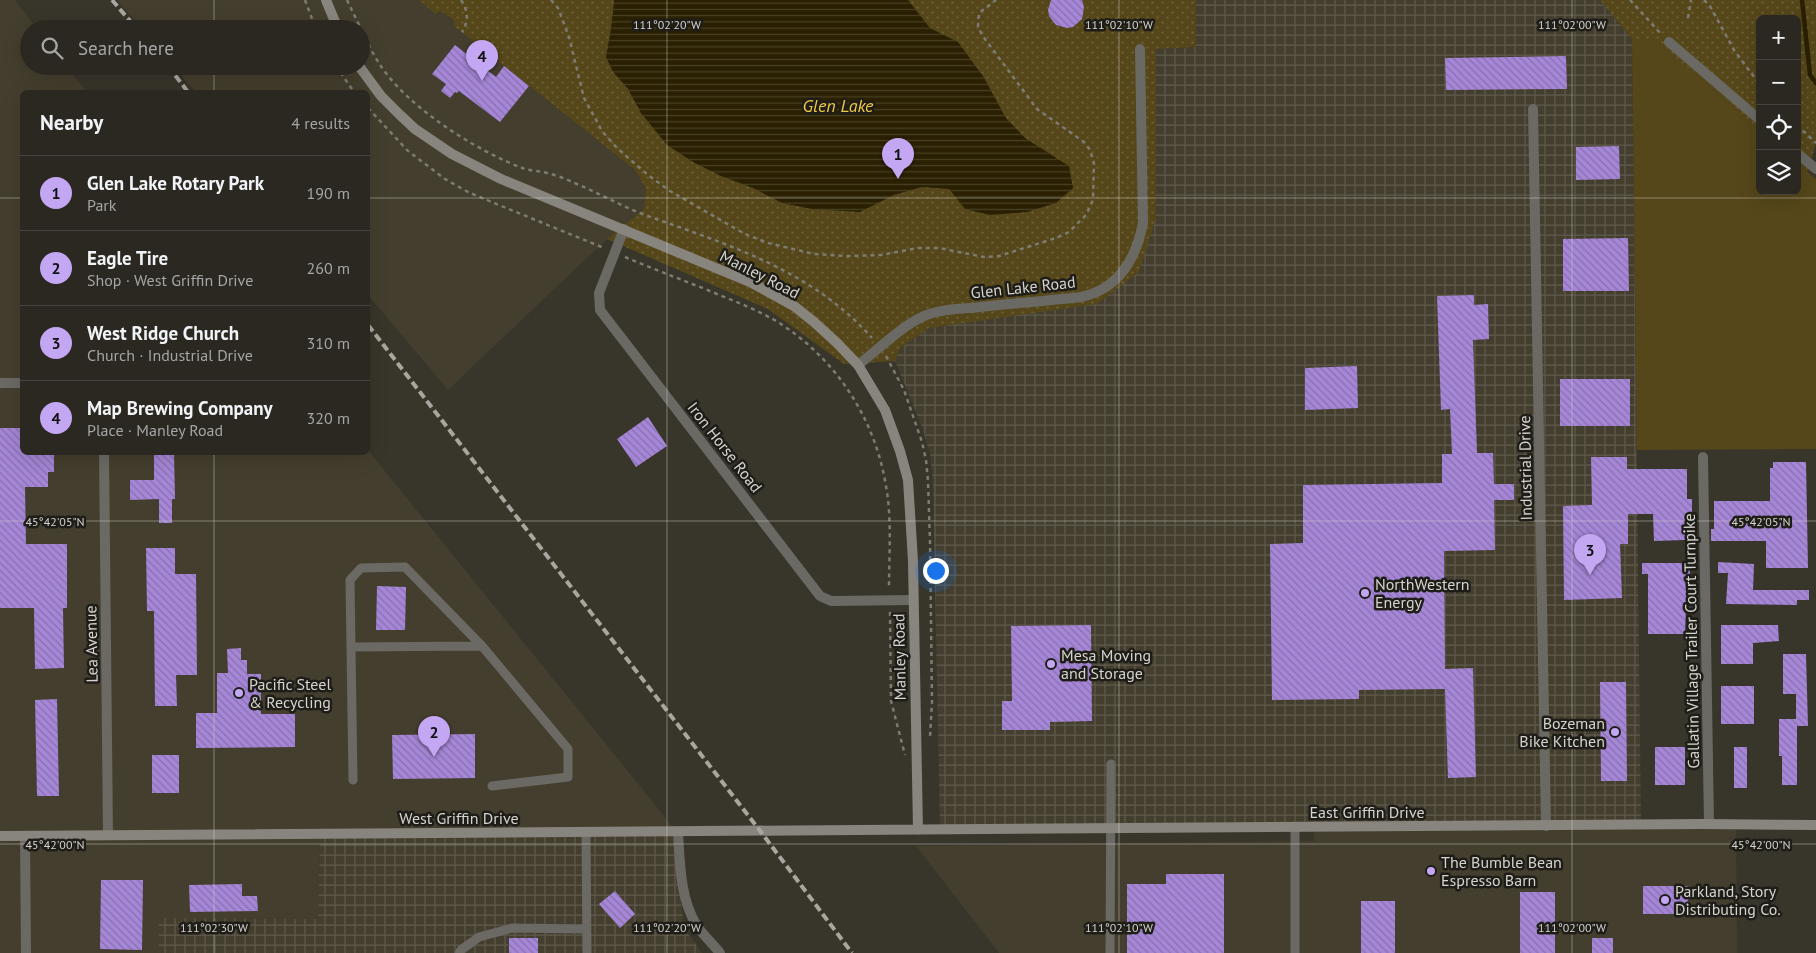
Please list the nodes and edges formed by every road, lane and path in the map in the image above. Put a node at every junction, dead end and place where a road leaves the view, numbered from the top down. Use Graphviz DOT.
graph roads {
  1 [pos="304,0"];
  2 [pos="326,0"];
  3 [pos="347,0"];
  4 [pos="461,0"];
  5 [pos="551,0"];
  6 [pos="996,0"];
  7 [pos="1630,0"];
  8 [pos="1691,0"];
  9 [pos="1704,0"];
  10 [pos="1688,18"];
  11 [pos="312,20"];
  12 [pos="334,20"];
  13 [pos="357,20"];
  14 [pos="462,32"];
  15 [pos="1669,42"];
  16 [pos="370,46"];
  17 [pos="1140,50"];
  18 [pos="342,75"];
  19 [pos="366,75"];
  20 [pos="1756,80"];
  21 [pos="353,90"];
  22 [pos="1533,108"];
  23 [pos="370,110"];
  24 [pos="1756,117"];
  25 [pos="1801,129"];
  26 [pos="1816,143"];
  27 [pos="1801,156"];
  28 [pos="1816,169"];
  29 [pos="624,230"];
  30 [pos="615,252"];
  31 [pos="880,348"];
  32 [pos="858,365"];
  33 [pos="0,383"];
  34 [pos="20,383"];
  35 [pos="104,455"];
  36 [pos="1703,457"];
  37 [pos="913,600"];
  38 [pos="889,601"];
  39 [pos="482,646"];
  40 [pos="351,648"];
  41 [pos="929,740"];
  42 [pos="906,757"];
  43 [pos="1111,764"];
  44 [pos="353,780"];
  45 [pos="492,786"];
  46 [pos="1709,824"];
  47 [pos="1816,825"];
  48 [pos="1546,826"];
  49 [pos="1295,828"];
  50 [pos="1110,829"];
  51 [pos="918,830"];
  52 [pos="586,833"];
  53 [pos="678,833"];
  54 [pos="108,835"];
  55 [pos="0,836"];
  56 [pos="25,836"];
  57 [pos="587,929"];
  58 [pos="26,953"];
  59 [pos="459,953"];
  60 [pos="587,953"];
  61 [pos="720,953"];
  62 [pos="1110,953"];
  63 [pos="1294,953"];
  1 -- 11 [label="path"];
  2 -- 12 [label="main road"];
  3 -- 13 [label="path"];
  4 -- 14 [label="path"];
  5 -- 6 [label="path"];
  7 -- 15 [label="path"];
  8 -- 10 [label="path"];
  9 -- 20 [label="path"];
  15 -- 24 [label="street"];
  16 -- 31 [label="path"];
  17 -- 31 [label="street, Glen Lake Road"];
  18 -- 21 [label="path"];
  19 -- 29 [label="main road, Manley Road"];
  22 -- 48 [label="street, Industrial Drive"];
  23 -- 30 [label="path"];
  25 -- 26 [label="path"];
  27 -- 28 [label="street"];
  29 -- 30 [label="street, Iron Horse Road"];
  29 -- 32 [label="main road, Manley Road"];
  30 -- 38 [label="street, Iron Horse Road"];
  30 -- 38 [label="path"];
  31 -- 32 [label="street, Glen Lake Road"];
  31 -- 41 [label="path"];
  32 -- 37 [label="main road, Manley Road"];
  33 -- 34 [label="street"];
  35 -- 54 [label="street, Lea Avenue"];
  36 -- 46 [label="street, Gallatin Village Trailer Court Turnpike"];
  37 -- 38 [label="street, Iron Horse Road"];
  37 -- 51 [label="main road, Manley Road"];
  38 -- 42 [label="path"];
  39 -- 40 [label="lane"];
  39 -- 40 [label="lane"];
  39 -- 45 [label="lane"];
  40 -- 44 [label="lane"];
  43 -- 50 [label="lane"];
  46 -- 47 [label="main road, East Griffin Drive"];
  46 -- 48 [label="main road, East Griffin Drive"];
  48 -- 49 [label="main road, East Griffin Drive"];
  49 -- 50 [label="main road, East Griffin Drive"];
  49 -- 63 [label="lane"];
  50 -- 51 [label="main road, East Griffin Drive"];
  50 -- 62 [label="lane"];
  51 -- 53 [label="main road, West Griffin Drive"];
  52 -- 53 [label="main road, West Griffin Drive"];
  52 -- 54 [label="main road, West Griffin Drive"];
  52 -- 57 [label="lane"];
  53 -- 61 [label="street"];
  54 -- 56 [label="main road, West Griffin Drive"];
  55 -- 56 [label="main road, West Griffin Drive"];
  56 -- 58 [label="street"];
  57 -- 59 [label="lane"];
  57 -- 60 [label="lane"];
}
